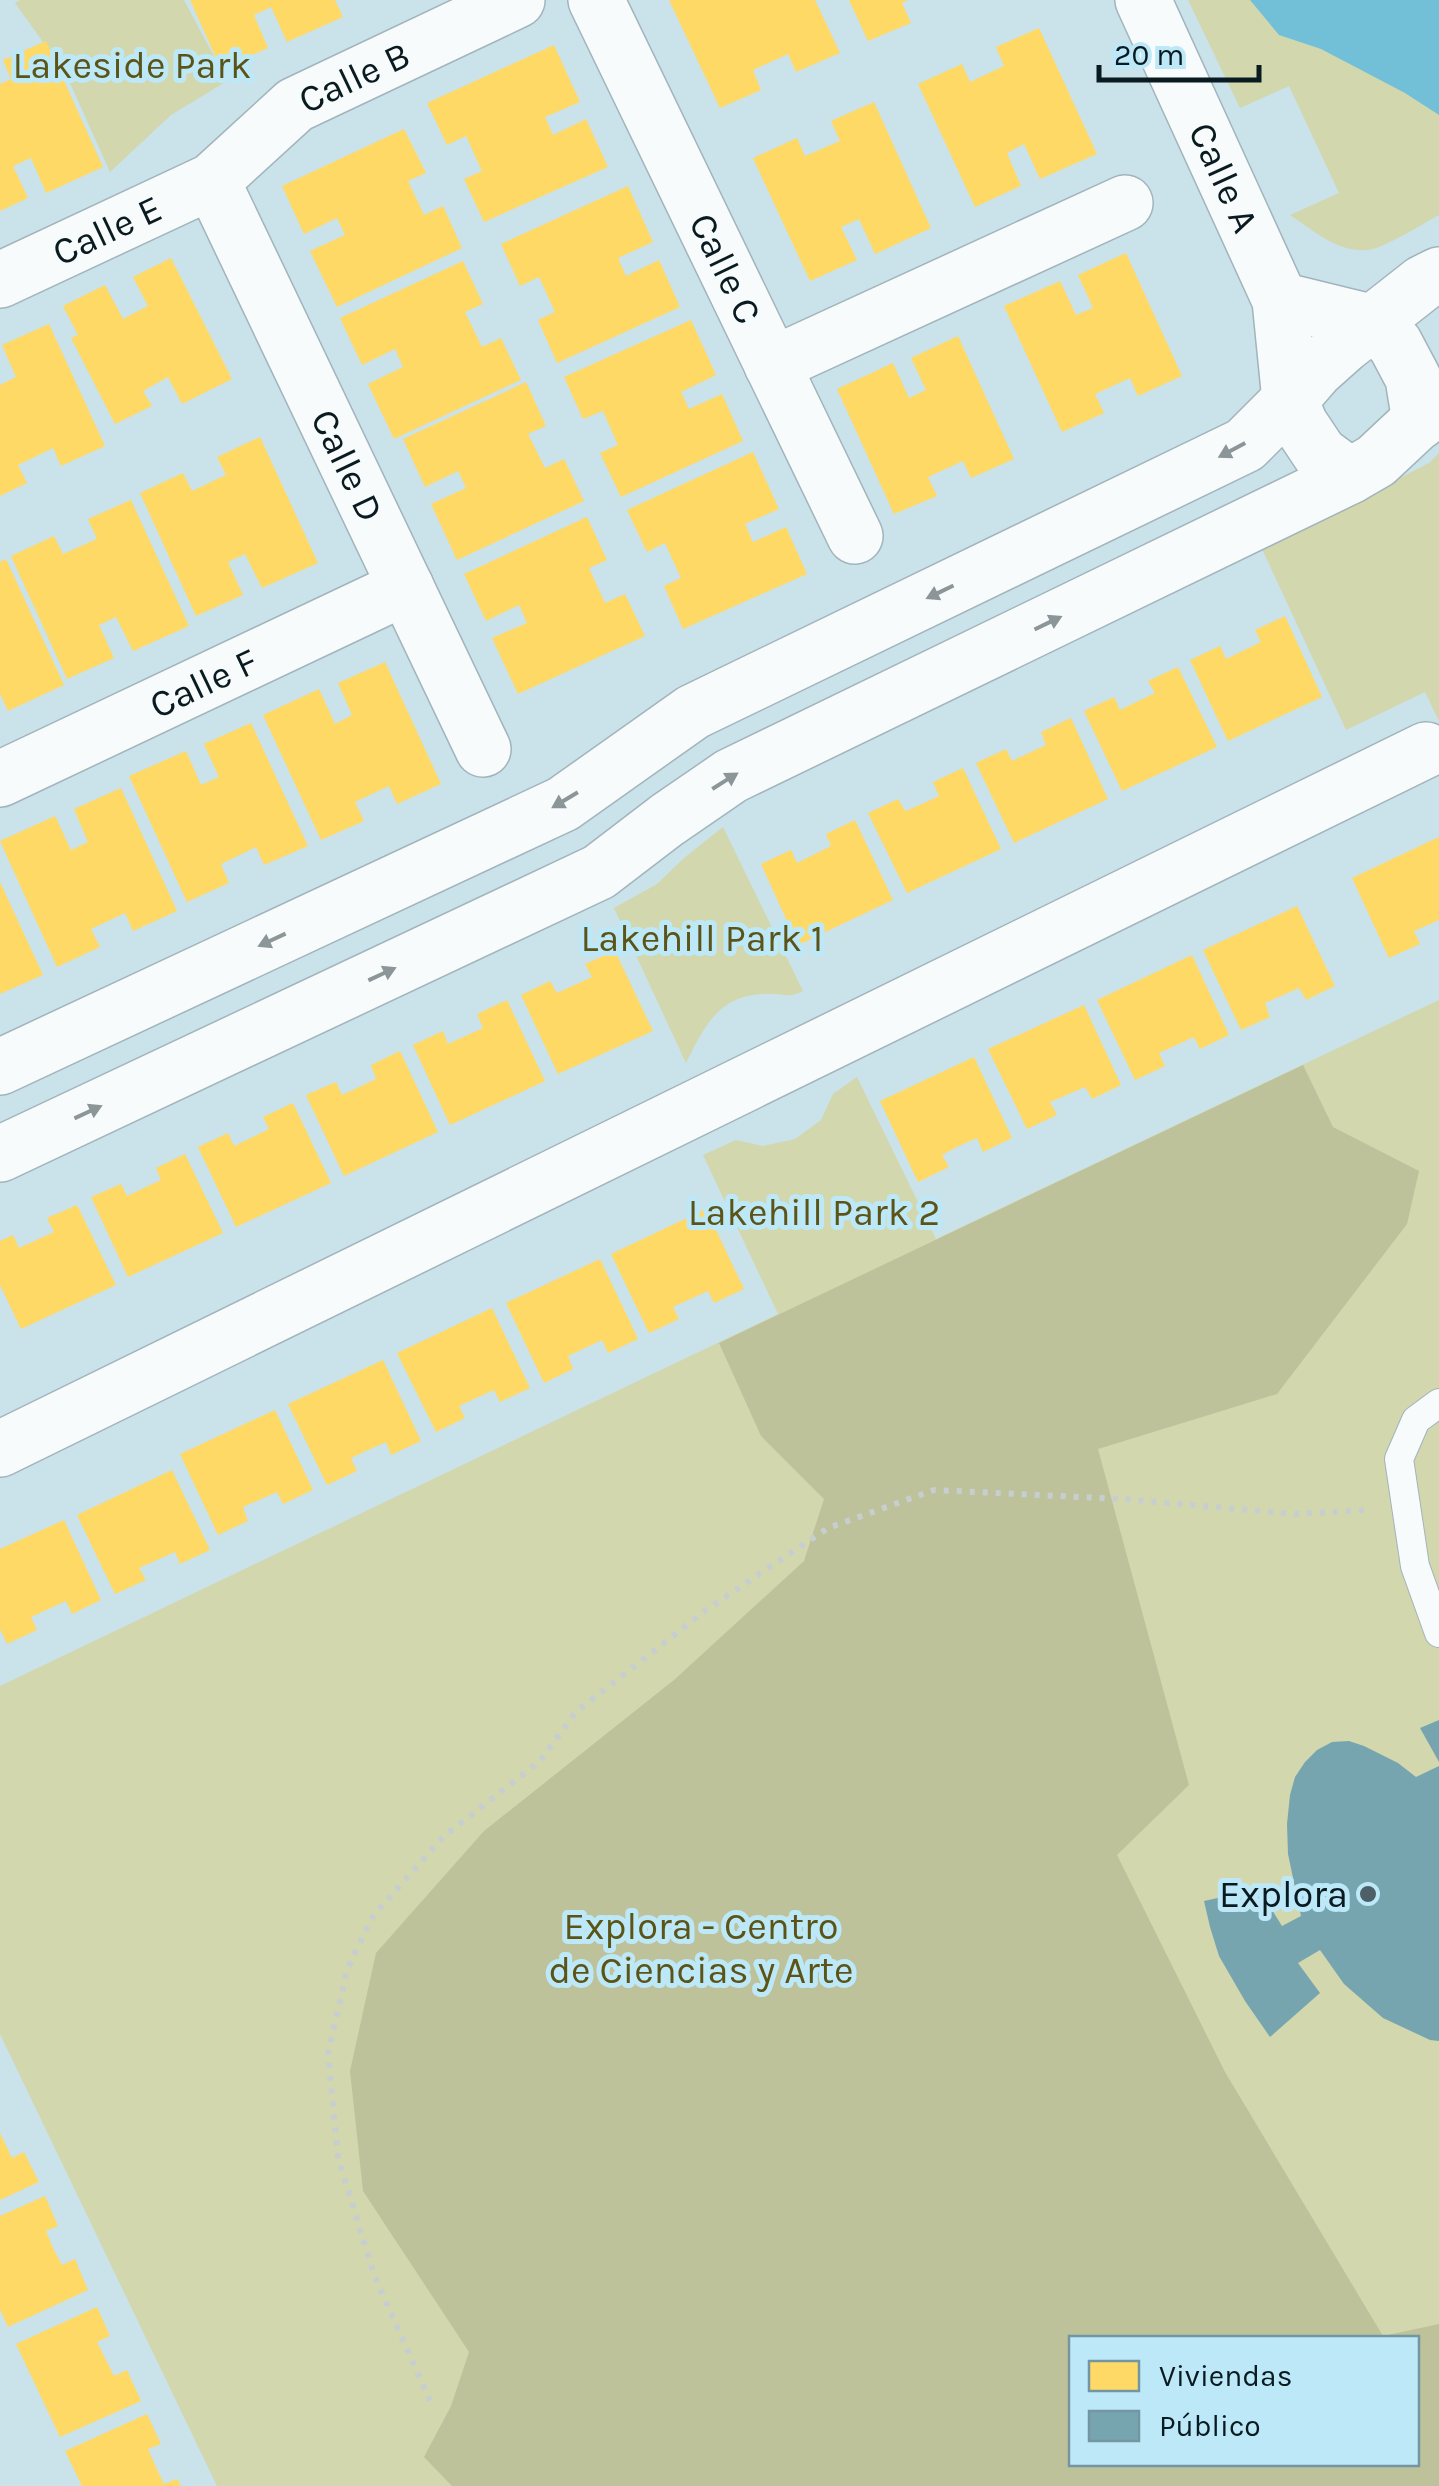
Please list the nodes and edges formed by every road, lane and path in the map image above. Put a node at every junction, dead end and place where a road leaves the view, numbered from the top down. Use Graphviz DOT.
graph roads {
  1 [pos="517,0"];
  2 [pos="596,0"];
  3 [pos="1143,0"];
  4 [pos="212,181"];
  5 [pos="1125,203"];
  6 [pos="1439,275"];
  7 [pos="0,280"];
  8 [pos="1280,300"];
  9 [pos="1374,323"];
  10 [pos="772,365"];
  11 [pos="1290,400"];
  12 [pos="1430,412"];
  13 [pos="1350,476"];
  14 [pos="855,536"];
  15 [pos="406,587"];
  16 [pos="483,749"];
  17 [pos="1426,750"];
  18 [pos="628,758"];
  19 [pos="0,780"];
  20 [pos="667,820"];
  21 [pos="0,1067"];
  22 [pos="0,1154"];
  23 [pos="1439,1403"];
  24 [pos="0,1450"];
  25 [pos="1407,1508"];
  26 [pos="1439,1633"];
  27 [pos="430,2401"];
  1 -- 4 [label="street, Calle B"];
  2 -- 10 [label="street, Calle C"];
  3 -- 8 [label="street, Calle A"];
  4 -- 7 [label="street, Calle E"];
  4 -- 15 [label="street, Calle D"];
  5 -- 10 [label="street"];
  6 -- 9 [label="street"];
  8 -- 9 [label="street"];
  8 -- 11 [label="street, Calle A"];
  9 -- 11 [label="street"];
  9 -- 12 [label="street"];
  10 -- 14 [label="street, Calle C"];
  11 -- 13 [label="street, Calle A"];
  11 -- 18 [label="street, one-way"];
  12 -- 13 [label="street"];
  20 -- 13 [label="street, one-way"];
  15 -- 16 [label="street, Calle D"];
  15 -- 19 [label="street, Calle F"];
  17 -- 24 [label="street"];
  18 -- 20 [label="street"];
  18 -- 21 [label="street, one-way"];
  22 -- 20 [label="street, one-way"];
  23 -- 25 [label="lane"];
  25 -- 26 [label="lane"];
  25 -- 27 [label="path"];
}
